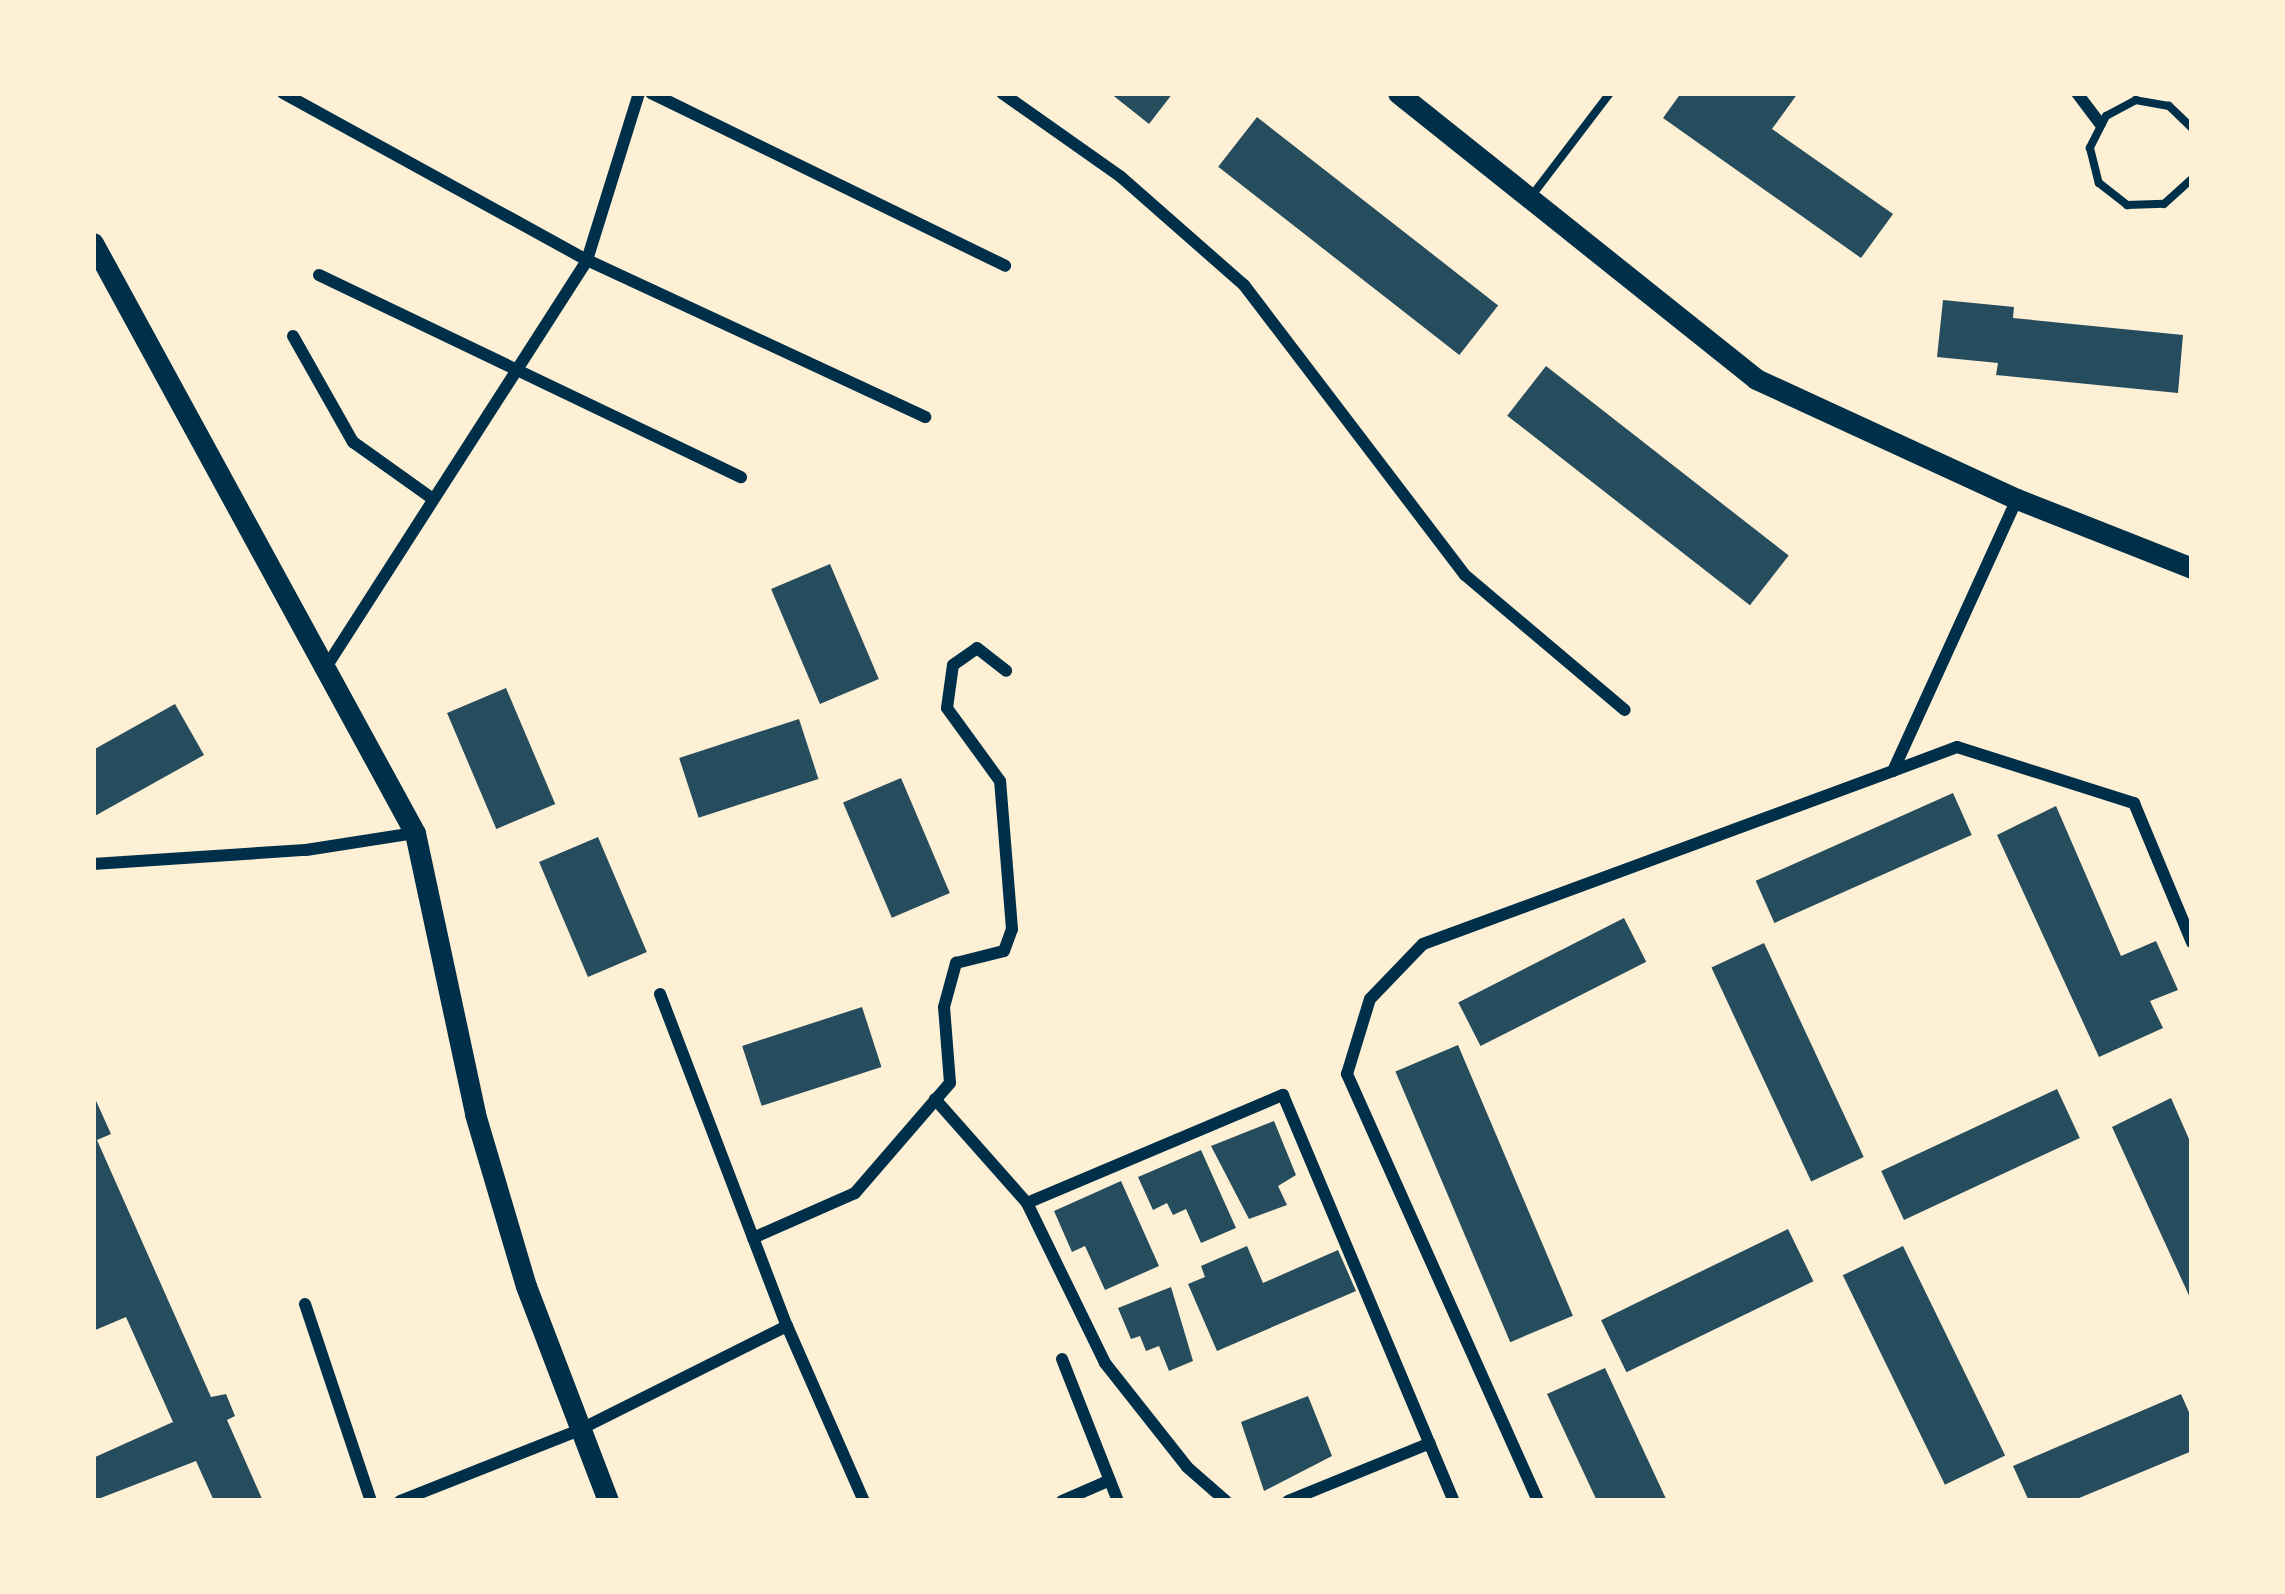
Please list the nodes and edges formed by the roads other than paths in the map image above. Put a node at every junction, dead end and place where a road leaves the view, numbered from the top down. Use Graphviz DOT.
graph roads {
  1 [pos="284,93"];
  2 [pos="639,93"];
  3 [pos="651,93"];
  4 [pos="1002,93"];
  5 [pos="1398,93"];
  6 [pos="1610,93"];
  7 [pos="2077,93"];
  8 [pos="2100,123"];
  9 [pos="2192,128"];
  10 [pos="2192,179"];
  11 [pos="1529,199"];
  12 [pos="93,243"];
  13 [pos="587,260"];
  14 [pos="1005,266"];
  15 [pos="319,274"];
  16 [pos="293,336"];
  17 [pos="512,374"];
  18 [pos="925,417"];
  19 [pos="741,477"];
  20 [pos="430,497"];
  21 [pos="2017,499"];
  22 [pos="2192,568"];
  23 [pos="328,664"];
  24 [pos="1006,671"];
  25 [pos="1624,710"];
  26 [pos="1892,772"];
  27 [pos="415,833"];
  28 [pos="93,864"];
  29 [pos="2192,942"];
  30 [pos="660,994"];
  31 [pos="935,1100"];
  32 [pos="1027,1203"];
  33 [pos="753,1238"];
  34 [pos="305,1304"];
  35 [pos="787,1326"];
  36 [pos="1062,1358"];
  37 [pos="577,1431"];
  38 [pos="1430,1443"];
  39 [pos="1110,1480"];
  40 [pos="371,1501"];
  41 [pos="400,1501"];
  42 [pos="608,1501"];
  43 [pos="864,1501"];
  44 [pos="1062,1501"];
  45 [pos="1118,1501"];
  46 [pos="1226,1501"];
  47 [pos="1288,1501"];
  48 [pos="1454,1501"];
  49 [pos="1538,1501"];
  1 -- 13 [label="street"];
  2 -- 13 [label="street"];
  3 -- 14 [label="street"];
  4 -- 25 [label="street"];
  5 -- 11 [label="main road"];
  6 -- 11 [label="lane"];
  7 -- 8 [label="street"];
  8 -- 9 [label="lane"];
  8 -- 10 [label="lane"];
  11 -- 21 [label="main road"];
  12 -- 23 [label="main road"];
  13 -- 17 [label="street"];
  13 -- 18 [label="street"];
  15 -- 17 [label="street"];
  16 -- 20 [label="street"];
  17 -- 19 [label="street"];
  17 -- 20 [label="street"];
  20 -- 23 [label="street"];
  21 -- 22 [label="main road"];
  21 -- 26 [label="street"];
  23 -- 27 [label="main road"];
  24 -- 31 [label="street"];
  26 -- 29 [label="street"];
  26 -- 49 [label="street"];
  27 -- 28 [label="street"];
  27 -- 37 [label="main road"];
  30 -- 33 [label="street"];
  31 -- 32 [label="street"];
  31 -- 33 [label="street"];
  32 -- 38 [label="street"];
  32 -- 46 [label="street"];
  33 -- 35 [label="street"];
  34 -- 40 [label="street"];
  35 -- 37 [label="street"];
  35 -- 43 [label="street"];
  36 -- 39 [label="street"];
  37 -- 41 [label="street"];
  37 -- 42 [label="main road"];
  38 -- 47 [label="street"];
  38 -- 48 [label="street"];
  39 -- 44 [label="street"];
  39 -- 45 [label="street"];
}
